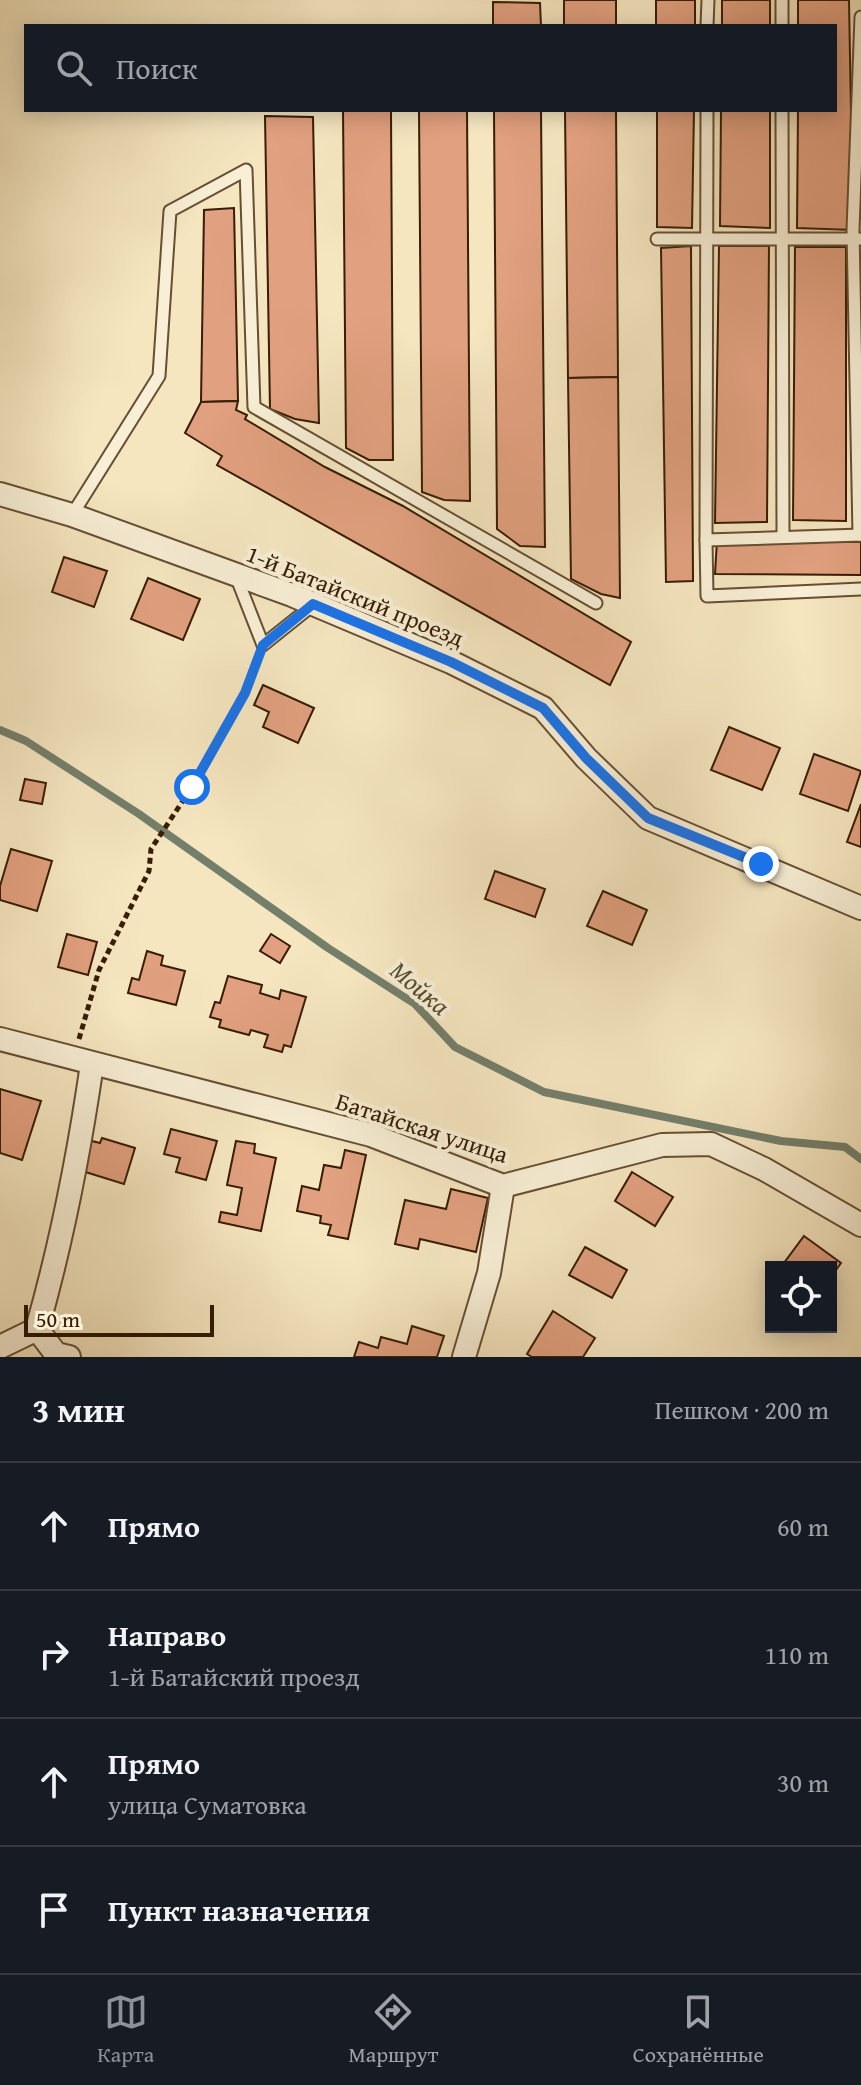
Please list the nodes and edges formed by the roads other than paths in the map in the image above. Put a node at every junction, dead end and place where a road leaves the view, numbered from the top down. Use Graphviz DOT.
graph roads {
  1 [pos="708,0"];
  2 [pos="782,0"];
  3 [pos="861,17"];
  4 [pos="707,24"];
  5 [pos="782,24"];
  6 [pos="707,112"];
  7 [pos="782,112"];
  8 [pos="657,239"];
  9 [pos="706,239"];
  10 [pos="782,239"];
  11 [pos="857,239"];
  12 [pos="0,494"];
  13 [pos="72,515"];
  14 [pos="860,535"];
  15 [pos="783,536"];
  16 [pos="706,540"];
  17 [pos="235,574"];
  18 [pos="861,589"];
  19 [pos="596,603"];
  20 [pos="313,604"];
  21 [pos="861,908"];
  22 [pos="0,1039"];
  23 [pos="82,1062"];
  24 [pos="503,1186"];
  25 [pos="861,1225"];
  26 [pos="37,1329"];
  27 [pos="0,1347"];
  28 [pos="69,1357"];
  29 [pos="464,1357"];
  1 -- 4 [label="lane"];
  2 -- 5 [label="lane"];
  3 -- 11 [label="lane"];
  6 -- 9 [label="lane"];
  7 -- 10 [label="lane"];
  8 -- 9 [label="lane"];
  9 -- 10 [label="lane"];
  9 -- 16 [label="lane"];
  10 -- 11 [label="lane"];
  10 -- 15 [label="lane"];
  11 -- 14 [label="lane"];
  12 -- 13 [label="street, 1-й Батайский проезд"];
  13 -- 17 [label="street, 1-й Батайский проезд"];
  13 -- 19 [label="lane"];
  14 -- 15 [label="lane"];
  15 -- 16 [label="lane"];
  16 -- 18 [label="lane"];
  17 -- 20 [label="street, 1-й Батайский проезд"];
  17 -- 20 [label="lane"];
  20 -- 21 [label="street, 1-й Батайский проезд"];
  22 -- 23 [label="street, Батайская улица"];
  23 -- 24 [label="street, Батайская улица"];
  23 -- 26 [label="street"];
  24 -- 25 [label="street, Батайская улица"];
  24 -- 29 [label="street"];
  26 -- 27 [label="street"];
  26 -- 28 [label="street"];
}
